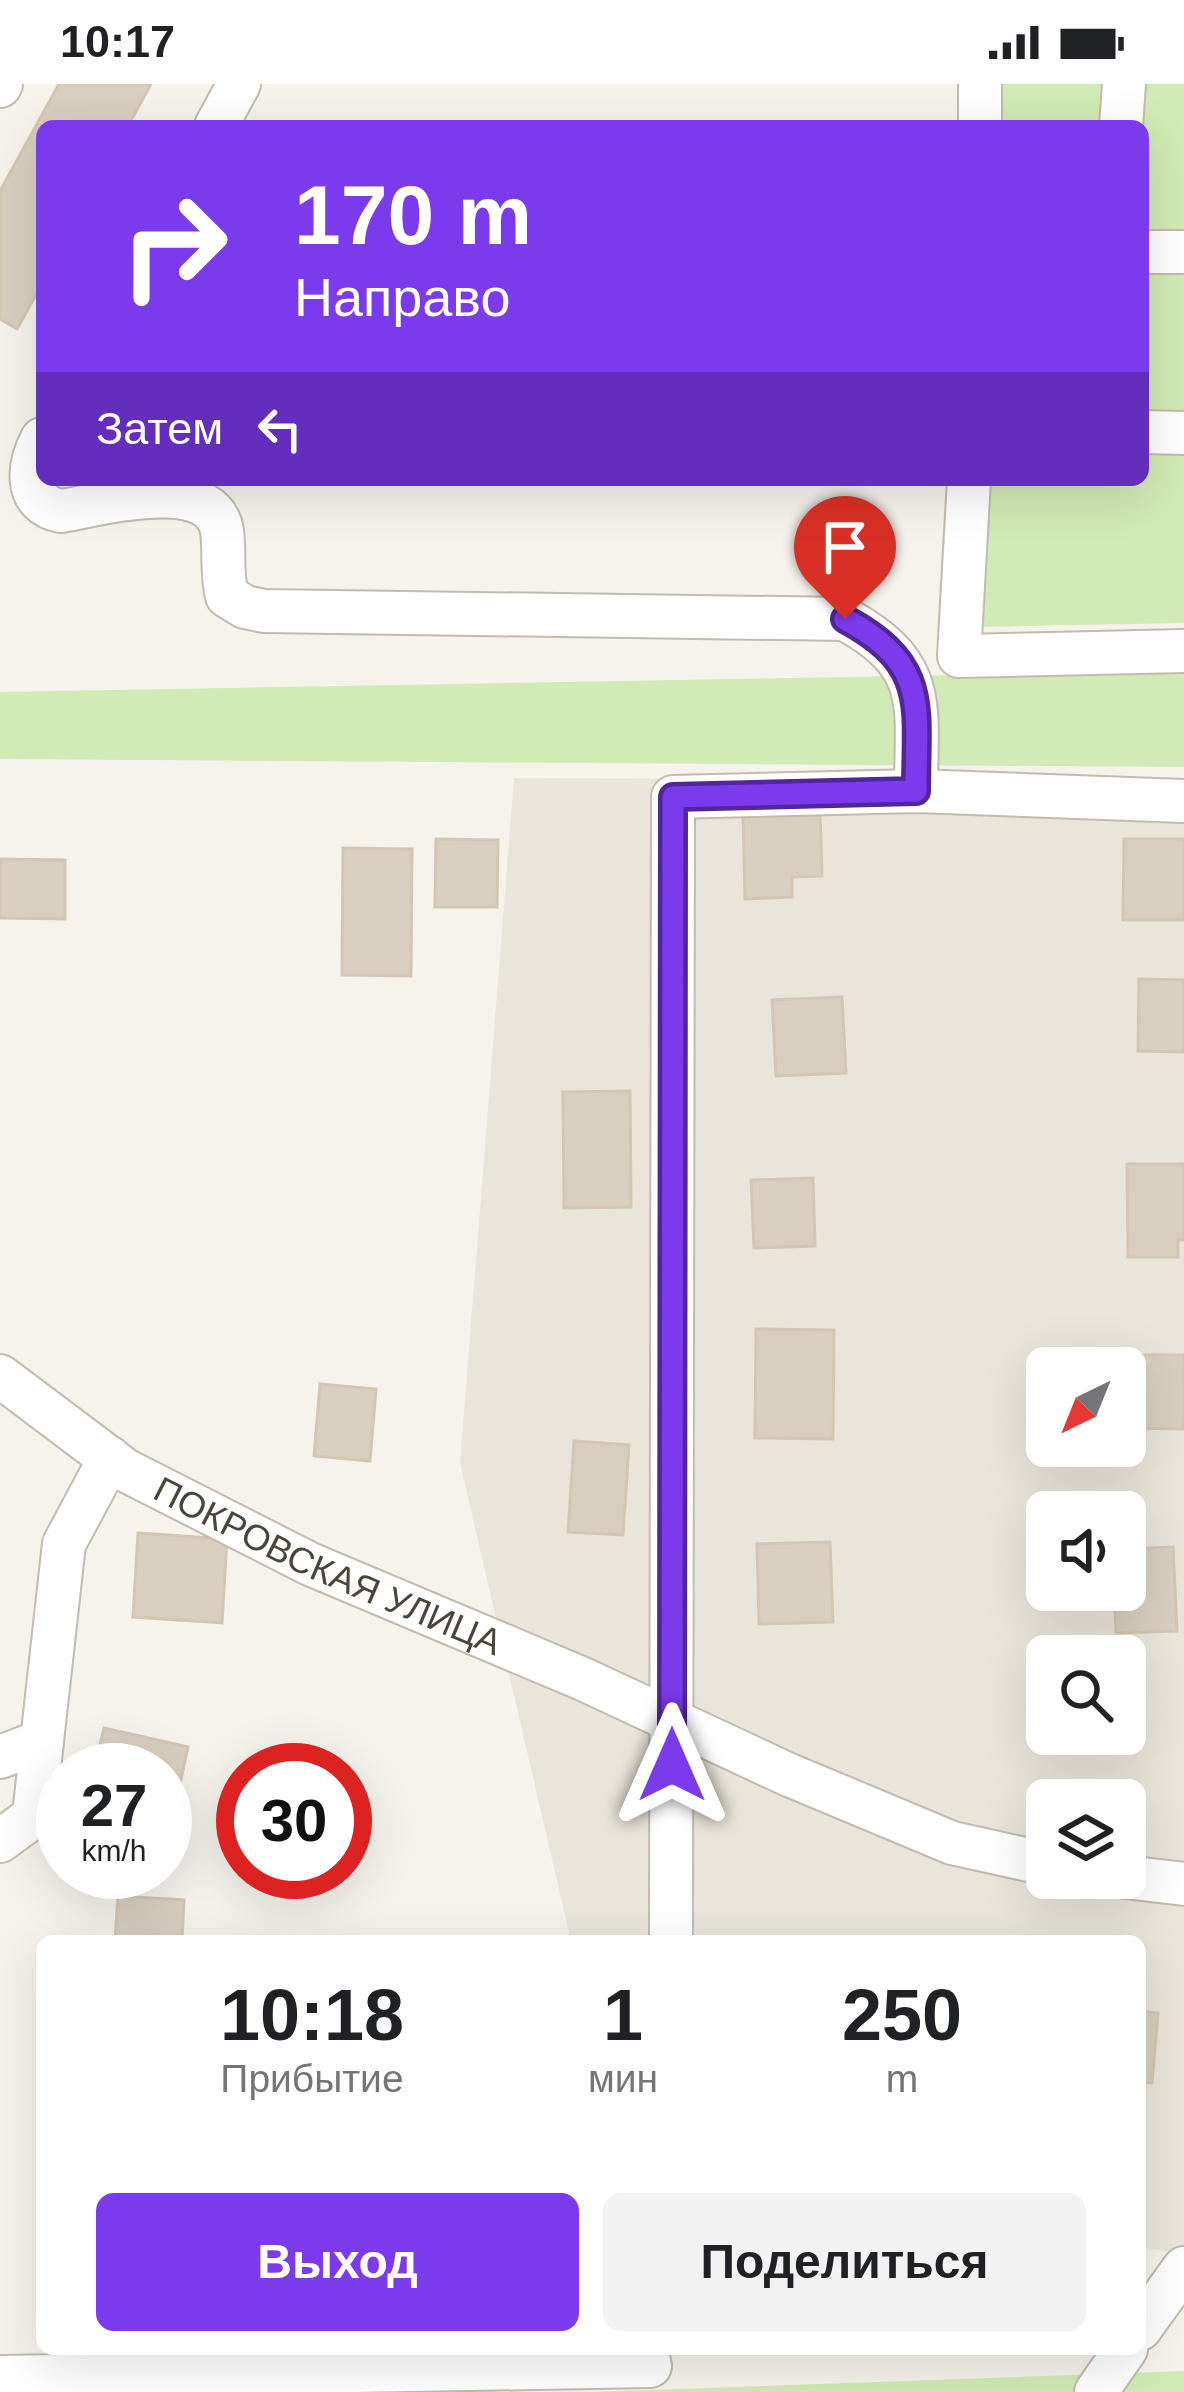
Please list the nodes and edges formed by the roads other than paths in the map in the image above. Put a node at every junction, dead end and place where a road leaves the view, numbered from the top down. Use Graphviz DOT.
graph roads {
  1 [pos="239,84"];
  2 [pos="980,84"];
  3 [pos="1124,84"];
  4 [pos="219,120"];
  5 [pos="980,120"];
  6 [pos="1121,120"];
  7 [pos="1149,252"];
  8 [pos="1184,252"];
  9 [pos="1149,432"];
  10 [pos="1184,433"];
  11 [pos="36,450"];
  12 [pos="969,486"];
  13 [pos="1184,651"];
  14 [pos="916,791"];
  15 [pos="1184,801"];
  16 [pos="0,1376"];
  17 [pos="110,1459"];
  18 [pos="673,1721"];
  19 [pos="42,1741"];
  20 [pos="0,1757"];
  21 [pos="0,1841"];
  22 [pos="1026,1859"];
  23 [pos="1146,1879"];
  24 [pos="1184,1883"];
  25 [pos="671,1935"];
  26 [pos="1184,2268"];
  27 [pos="1146,2322"];
  28 [pos="1122,2355"];
  29 [pos="648,2357"];
  30 [pos="0,2377"];
  31 [pos="1096,2392"];
  1 -- 4 [label="street"];
  2 -- 5 [label="street"];
  3 -- 6 [label="street"];
  7 -- 8 [label="street"];
  9 -- 10 [label="street"];
  11 -- 14 [label="street"];
  12 -- 13 [label="street"];
  14 -- 15 [label="street"];
  14 -- 18 [label="street"];
  16 -- 17 [label="street, ПОКРОВСКАЯ УЛИЦА"];
  17 -- 18 [label="street, ПОКРОВСКАЯ УЛИЦА"];
  17 -- 19 [label="street"];
  18 -- 22 [label="street, ПОКРОВСКАЯ УЛИЦА"];
  18 -- 25 [label="street"];
  19 -- 20 [label="street"];
  19 -- 21 [label="street"];
  23 -- 24 [label="street"];
  26 -- 27 [label="street"];
  28 -- 31 [label="street"];
  29 -- 30 [label="street"];
}
